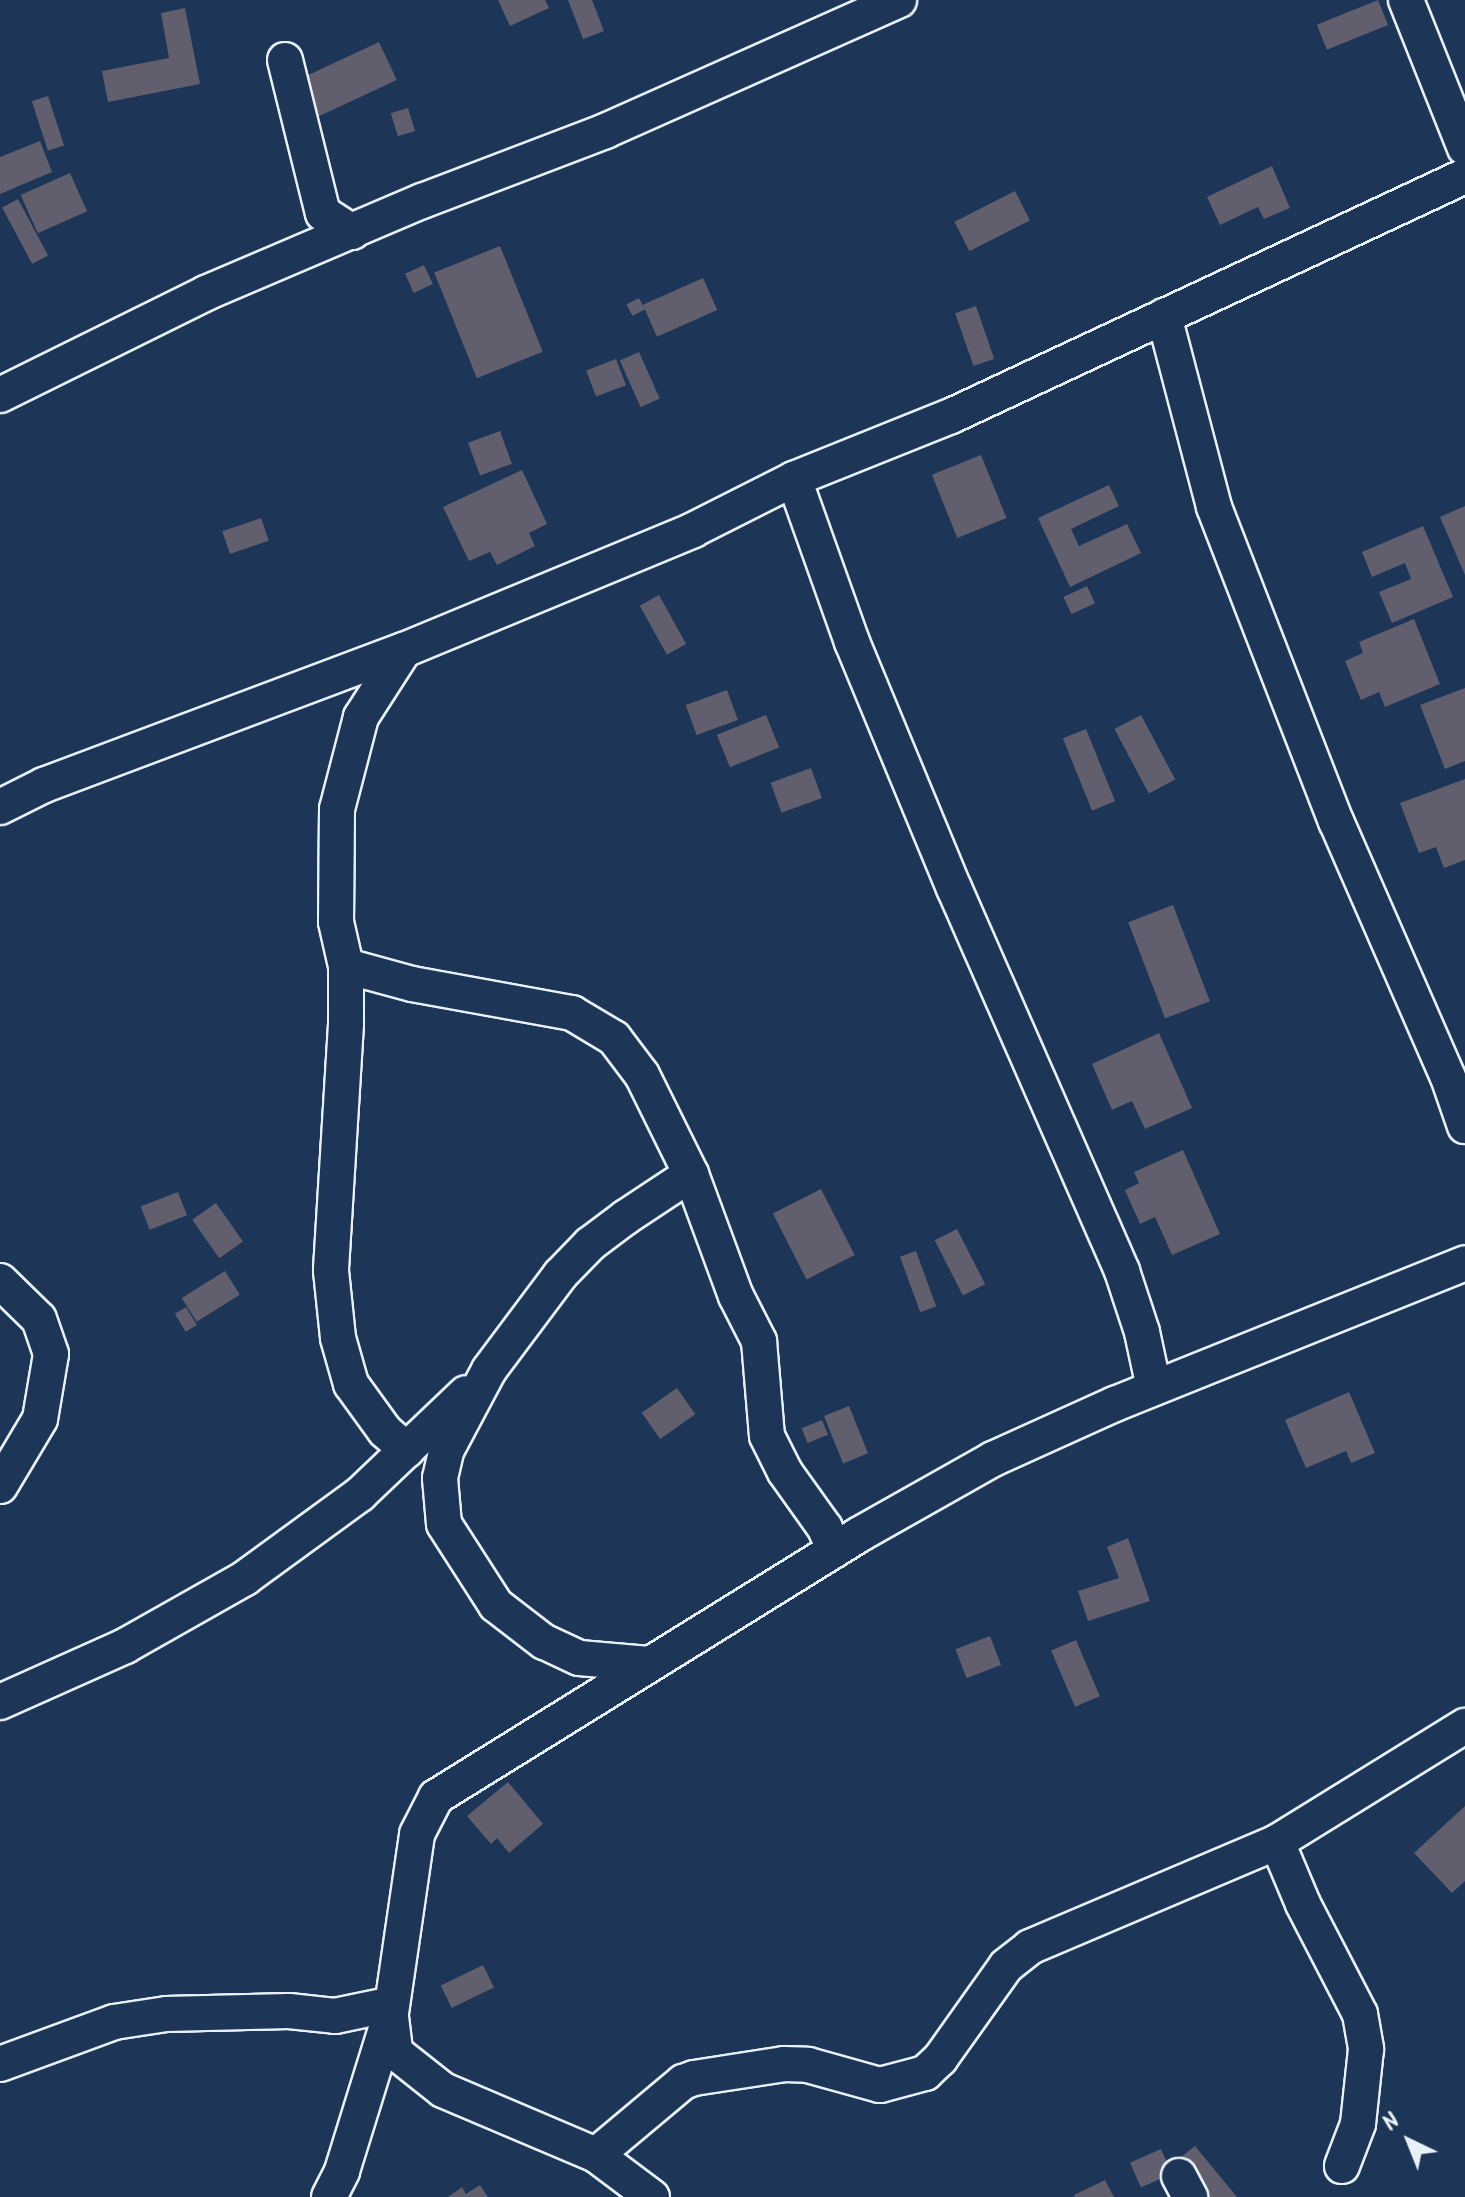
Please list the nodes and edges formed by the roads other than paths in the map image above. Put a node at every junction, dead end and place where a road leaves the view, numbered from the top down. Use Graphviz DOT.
graph roads {
  1 [pos="899,0"];
  2 [pos="1406,0"];
  3 [pos="285,60"];
  4 [pos="1465,148"];
  5 [pos="1465,176"];
  6 [pos="352,232"];
  7 [pos="1164,316"];
  8 [pos="0,395"];
  9 [pos="794,479"];
  10 [pos="404,650"];
  11 [pos="0,807"];
  12 [pos="346,966"];
  13 [pos="1465,1126"];
  14 [pos="691,1174"];
  15 [pos="1465,1263"];
  16 [pos="0,1281"];
  17 [pos="489,1370"];
  18 [pos="1154,1388"];
  19 [pos="407,1450"];
  20 [pos="0,1486"];
  21 [pos="834,1550"];
  22 [pos="649,1664"];
  23 [pos="0,1702"];
  24 [pos="1465,1726"];
  25 [pos="1277,1842"];
  26 [pos="391,2008"];
  27 [pos="0,2064"];
  28 [pos="596,2155"];
  29 [pos="1342,2166"];
  30 [pos="329,2197"];
  31 [pos="652,2197"];
  1 -- 6 [label="street"];
  2 -- 4 [label="street"];
  3 -- 6 [label="street"];
  5 -- 7 [label="street"];
  6 -- 8 [label="street"];
  7 -- 9 [label="street"];
  7 -- 13 [label="street"];
  9 -- 10 [label="street"];
  9 -- 18 [label="street"];
  10 -- 11 [label="street"];
  10 -- 12 [label="street"];
  12 -- 14 [label="street"];
  12 -- 19 [label="street"];
  14 -- 17 [label="street"];
  14 -- 21 [label="street"];
  15 -- 18 [label="street"];
  16 -- 20 [label="street"];
  17 -- 19 [label="street"];
  17 -- 22 [label="street"];
  18 -- 21 [label="street"];
  19 -- 23 [label="street"];
  21 -- 22 [label="street"];
  22 -- 26 [label="street"];
  24 -- 25 [label="street"];
  25 -- 28 [label="street"];
  25 -- 29 [label="street"];
  26 -- 27 [label="street"];
  26 -- 28 [label="street"];
  26 -- 30 [label="street"];
  28 -- 31 [label="street"];
}
